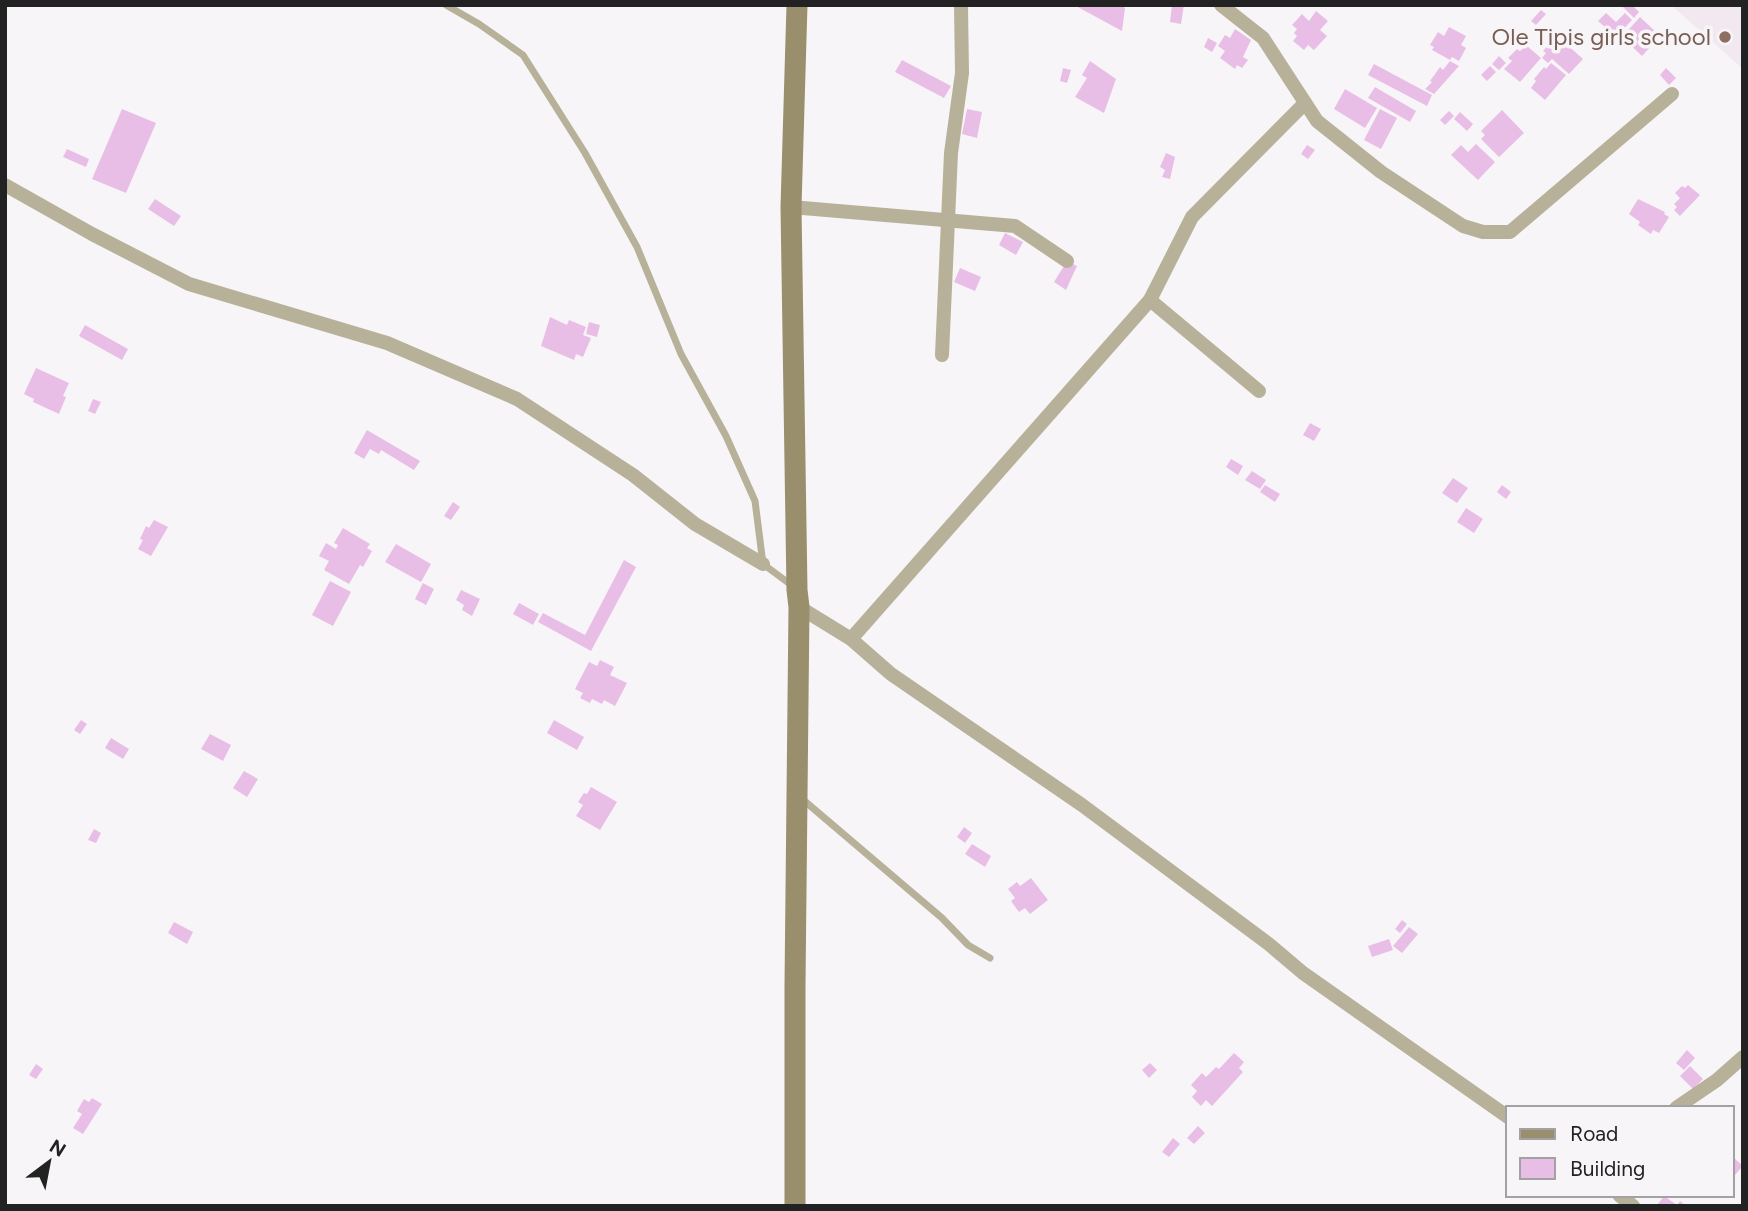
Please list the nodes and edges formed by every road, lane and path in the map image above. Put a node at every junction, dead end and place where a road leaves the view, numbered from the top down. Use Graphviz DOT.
graph roads {
  1 [pos="446,5"];
  2 [pos="797,5"];
  3 [pos="961,5"];
  4 [pos="1221,5"];
  5 [pos="1672,94"];
  6 [pos="1305,103"];
  7 [pos="5,185"];
  8 [pos="791,207"];
  9 [pos="946,219"];
  10 [pos="1067,261"];
  11 [pos="1150,299"];
  12 [pos="942,355"];
  13 [pos="1259,391"];
  14 [pos="763,564"];
  15 [pos="798,598"];
  16 [pos="851,639"];
  17 [pos="797,794"];
  18 [pos="990,958"];
  19 [pos="1743,1057"];
  20 [pos="1679,1106"];
  21 [pos="1506,1116"];
  22 [pos="795,1206"];
  1 -- 14 [label="lane"];
  2 -- 8 [label="main road"];
  3 -- 9 [label="street"];
  4 -- 6 [label="street"];
  5 -- 6 [label="street"];
  6 -- 11 [label="street"];
  7 -- 14 [label="street"];
  8 -- 9 [label="street"];
  8 -- 15 [label="main road"];
  9 -- 10 [label="street"];
  9 -- 12 [label="street"];
  11 -- 13 [label="street"];
  11 -- 16 [label="street"];
  14 -- 15 [label="lane"];
  15 -- 16 [label="street"];
  15 -- 17 [label="main road"];
  16 -- 21 [label="street"];
  17 -- 18 [label="lane"];
  17 -- 22 [label="main road"];
  19 -- 20 [label="street"];
}
